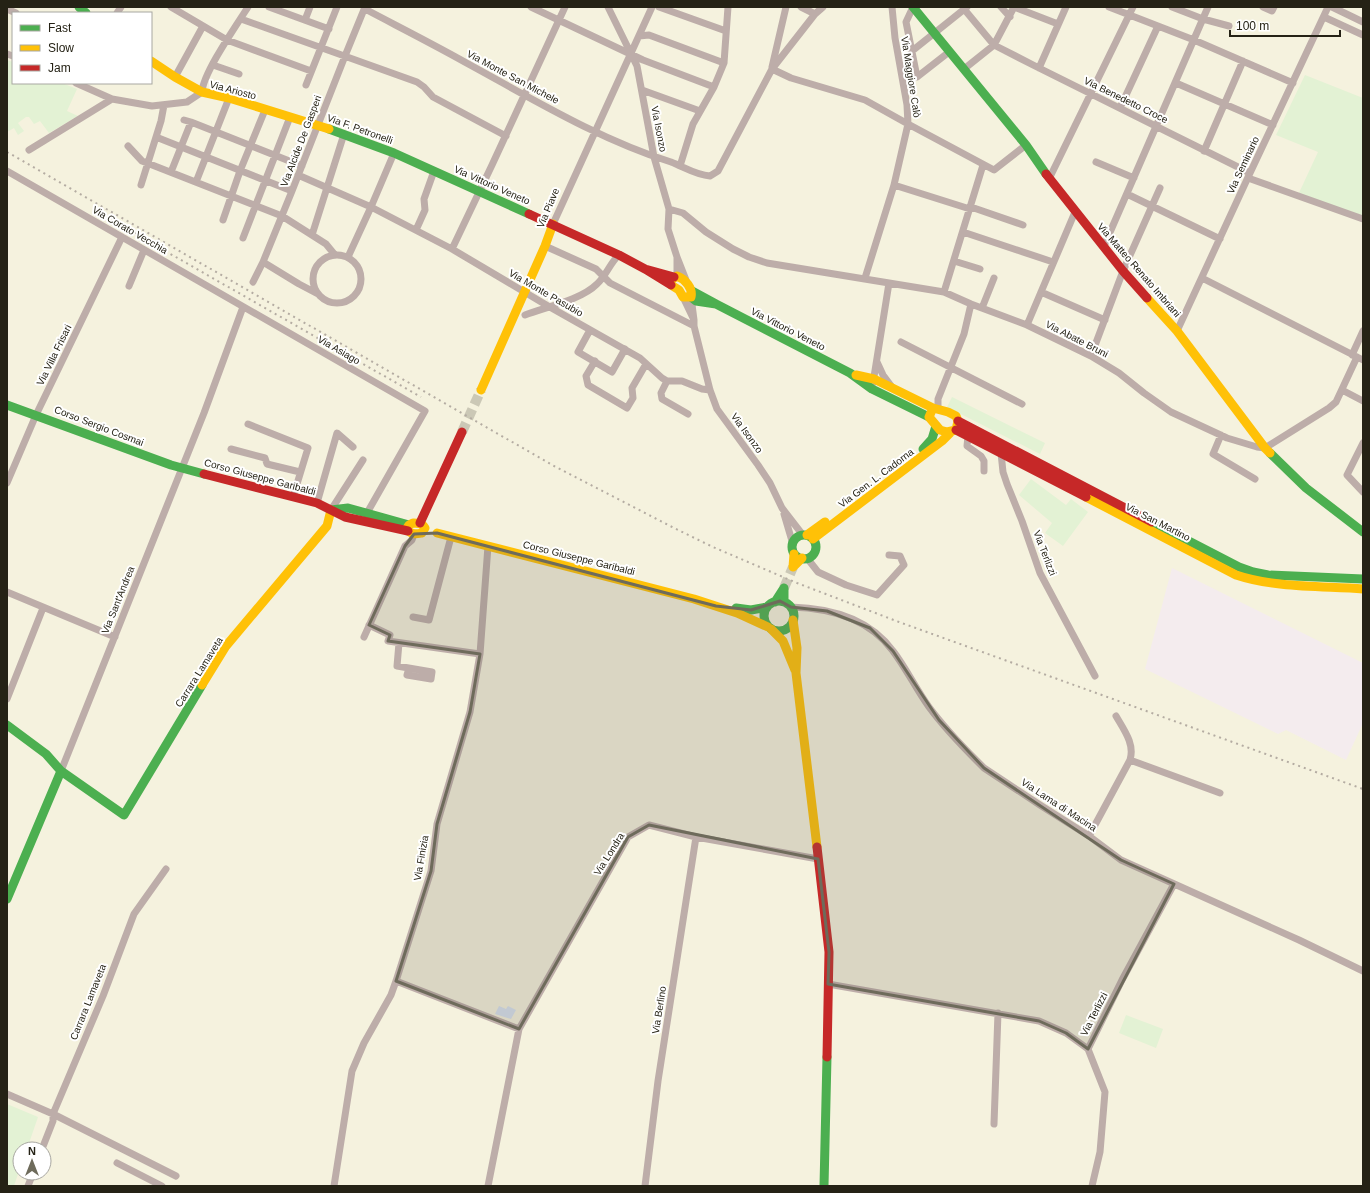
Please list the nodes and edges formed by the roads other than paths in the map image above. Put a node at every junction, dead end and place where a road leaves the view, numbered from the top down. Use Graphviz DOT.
graph roads {
  1 [pos="171,7"];
  2 [pos="248,7"];
  3 [pos="269,7"];
  4 [pos="310,7"];
  5 [pos="337,7"];
  6 [pos="531,7"];
  7 [pos="565,7"];
  8 [pos="652,7"];
  9 [pos="659,7"];
  10 [pos="728,7"];
  11 [pos="786,7"];
  12 [pos="801,7"];
  13 [pos="892,7"];
  14 [pos="913,7"];
  15 [pos="1001,7"];
  16 [pos="1014,7"];
  17 [pos="1066,7"];
  18 [pos="1110,7"];
  19 [pos="1133,7"];
  20 [pos="1172,7"];
  21 [pos="1208,7"];
  22 [pos="1263,7"];
  23 [pos="1274,7"];
  24 [pos="1328,7"];
  25 [pos="1332,7"];
  26 [pos="365,8"];
  27 [pos="609,8"];
  28 [pos="966,8"];
  29 [pos="282,9"];
  30 [pos="184,10"];
  31 [pos="819,10"];
  32 [pos="1130,15"];
  33 [pos="1010,17"];
  34 [pos="1324,17"];
  35 [pos="241,19"];
  36 [pos="1203,19"];
  37 [pos="306,20"];
  38 [pos="559,20"];
  39 [pos="1363,22"];
  40 [pos="1058,24"];
  41 [pos="203,26"];
  42 [pos="1158,26"];
  43 [pos="1229,26"];
  44 [pos="329,29"];
  45 [pos="726,31"];
  46 [pos="934,34"];
  47 [pos="1363,35"];
  48 [pos="639,36"];
  49 [pos="227,40"];
  50 [pos="1194,40"];
  51 [pos="994,45"];
  52 [pos="321,48"];
  53 [pos="912,51"];
  54 [pos="949,52"];
  55 [pos="631,54"];
  56 [pos="345,56"];
  57 [pos="1243,61"];
  58 [pos="152,62"];
  59 [pos="724,62"];
  60 [pos="213,65"];
  61 [pos="1039,68"];
  62 [pos="772,69"];
  63 [pos="964,69"];
  64 [pos="312,71"];
  65 [pos="239,74"];
  66 [pos="175,77"];
  67 [pos="1176,83"];
  68 [pos="1293,83"];
  69 [pos="78,84"];
  70 [pos="306,85"];
  71 [pos="714,87"];
  72 [pos="642,90"];
  73 [pos="202,92"];
  74 [pos="1091,94"];
  75 [pos="524,95"];
  76 [pos="112,98"];
  77 [pos="229,98"];
  78 [pos="1225,103"];
  79 [pos="164,105"];
  80 [pos="1120,108"];
  81 [pos="265,110"];
  82 [pos="700,111"];
  83 [pos="290,117"];
  84 [pos="908,124"];
  85 [pos="318,125"];
  86 [pos="1273,125"];
  87 [pos="1157,126"];
  88 [pos="594,131"];
  89 [pos="216,132"];
  90 [pos="344,134"];
  91 [pos="506,136"];
  92 [pos="156,137"];
  93 [pos="1026,145"];
  94 [pos="128,146"];
  95 [pos="250,146"];
  96 [pos="181,147"];
  97 [pos="29,150"];
  98 [pos="1204,151"];
  99 [pos="394,153"];
  100 [pos="275,156"];
  101 [pos="206,157"];
  102 [pos="654,157"];
  103 [pos="1096,162"];
  104 [pos="149,163"];
  105 [pos="983,165"];
  106 [pos="302,166"];
  107 [pos="680,166"];
  108 [pos="7,171"];
  109 [pos="434,171"];
  110 [pos="171,172"];
  111 [pos="240,172"];
  112 [pos="298,175"];
  113 [pos="1249,176"];
  114 [pos="1134,178"];
  115 [pos="1049,179"];
  116 [pos="266,181"];
  117 [pos="196,182"];
  118 [pos="141,185"];
  119 [pos="894,185"];
  120 [pos="327,187"];
  121 [pos="1160,188"];
  122 [pos="292,191"];
  123 [pos="479,192"];
  124 [pos="1127,194"];
  125 [pos="232,196"];
  126 [pos="256,206"];
  127 [pos="1151,206"];
  128 [pos="371,207"];
  129 [pos="971,208"];
  130 [pos="668,209"];
  131 [pos="1075,212"];
  132 [pos="282,216"];
  133 [pos="1363,219"];
  134 [pos="223,220"];
  135 [pos="552,224"];
  136 [pos="1023,225"];
  137 [pos="416,230"];
  138 [pos="963,232"];
  139 [pos="312,235"];
  140 [pos="122,237"];
  141 [pos="243,238"];
  142 [pos="1220,238"];
  143 [pos="545,246"];
  144 [pos="1104,246"];
  145 [pos="452,249"];
  146 [pos="144,250"];
  147 [pos="335,254"];
  148 [pos="620,254"];
  149 [pos="348,257"];
  150 [pos="677,257"];
  151 [pos="954,261"];
  152 [pos="263,262"];
  153 [pos="1053,262"];
  154 [pos="980,269"];
  155 [pos="1123,271"];
  156 [pos="602,276"];
  157 [pos="865,278"];
  158 [pos="994,278"];
  159 [pos="1202,278"];
  160 [pos="674,279"];
  161 [pos="253,282"];
  162 [pos="889,283"];
  163 [pos="129,286"];
  164 [pos="524,292"];
  165 [pos="944,292"];
  166 [pos="1041,292"];
  167 [pos="689,293"];
  168 [pos="318,294"];
  169 [pos="971,304"];
  170 [pos="548,306"];
  171 [pos="243,307"];
  172 [pos="982,308"];
  173 [pos="525,315"];
  174 [pos="1105,320"];
  175 [pos="694,323"];
  176 [pos="1027,325"];
  177 [pos="590,330"];
  178 [pos="1177,331"];
  179 [pos="1363,331"];
  180 [pos="901,342"];
  181 [pos="625,349"];
  182 [pos="1091,356"];
  183 [pos="1357,357"];
  184 [pos="594,362"];
  185 [pos="877,362"];
  186 [pos="646,364"];
  187 [pos="951,367"];
  188 [pos="850,373"];
  189 [pos="874,379"];
  190 [pos="667,381"];
  191 [pos="892,387"];
  192 [pos="872,389"];
  193 [pos="481,390"];
  194 [pos="710,390"];
  195 [pos="1342,390"];
  196 [pos="1363,401"];
  197 [pos="7,404"];
  198 [pos="1022,404"];
  199 [pos="936,409"];
  200 [pos="688,414"];
  201 [pos="36,415"];
  202 [pos="929,417"];
  203 [pos="248,424"];
  204 [pos="936,426"];
  205 [pos="955,428"];
  206 [pos="462,432"];
  207 [pos="1221,435"];
  208 [pos="968,436"];
  209 [pos="1363,443"];
  210 [pos="353,447"];
  211 [pos="1265,448"];
  212 [pos="231,449"];
  213 [pos="1001,453"];
  214 [pos="363,460"];
  215 [pos="182,468"];
  216 [pos="984,471"];
  217 [pos="300,472"];
  218 [pos="1255,479"];
  219 [pos="7,483"];
  220 [pos="1363,492"];
  221 [pos="293,497"];
  222 [pos="317,503"];
  223 [pos="782,508"];
  224 [pos="331,510"];
  225 [pos="367,514"];
  226 [pos="416,529"];
  227 [pos="1363,532"];
  228 [pos="807,536"];
  229 [pos="451,537"];
  230 [pos="792,541"];
  231 [pos="488,546"];
  232 [pos="889,555"];
  233 [pos="805,558"];
  234 [pos="1363,579"];
  235 [pos="1363,589"];
  236 [pos="7,592"];
  237 [pos="771,604"];
  238 [pos="788,605"];
  239 [pos="716,606"];
  240 [pos="43,608"];
  241 [pos="413,617"];
  242 [pos="793,620"];
  243 [pos="369,625"];
  244 [pos="770,628"];
  245 [pos="115,637"];
  246 [pos="364,637"];
  247 [pos="399,643"];
  248 [pos="480,654"];
  249 [pos="409,668"];
  250 [pos="796,673"];
  251 [pos="1095,676"];
  252 [pos="7,698"];
  253 [pos="1116,716"];
  254 [pos="7,725"];
  255 [pos="1130,760"];
  256 [pos="61,771"];
  257 [pos="1220,793"];
  258 [pos="1089,836"];
  259 [pos="696,837"];
  260 [pos="818,859"];
  261 [pos="166,869"];
  262 [pos="1174,884"];
  263 [pos="7,900"];
  264 [pos="1363,971"];
  265 [pos="396,981"];
  266 [pos="828,984"];
  267 [pos="998,1013"];
  268 [pos="519,1029"];
  269 [pos="1088,1049"];
  270 [pos="7,1094"];
  271 [pos="53,1114"];
  272 [pos="994,1124"];
  273 [pos="45,1141"];
  274 [pos="117,1163"];
  275 [pos="176,1176"];
  276 [pos="162,1186"];
  277 [pos="334,1186"];
  278 [pos="488,1186"];
  279 [pos="645,1186"];
  280 [pos="824,1186"];
  281 [pos="1092,1186"];
  1 -- 30 [label="street"];
  2 -- 35 [label="street"];
  3 -- 29 [label="street"];
  4 -- 37 [label="street"];
  5 -- 44 [label="street"];
  6 -- 38 [label="street"];
  7 -- 38 [label="street"];
  8 -- 48 [label="street, Via Piave"];
  9 -- 45 [label="street"];
  10 -- 45 [label="street"];
  11 -- 62 [label="street"];
  12 -- 31 [label="street"];
  13 -- 84 [label="street, Via Maggiore Calò"];
  14 -- 46 [label="street, Via Matteo Renato Imbriani"];
  14 -- 53 [label="street"];
  15 -- 33 [label="street"];
  16 -- 33 [label="street"];
  16 -- 40 [label="street"];
  17 -- 40 [label="street"];
  18 -- 32 [label="street"];
  19 -- 32 [label="street"];
  20 -- 36 [label="street"];
  21 -- 36 [label="street"];
  22 -- 23 [label="street"];
  24 -- 34 [label="street, Via Seminario"];
  25 -- 39 [label="street"];
  26 -- 56 [label="street, Via Alcide De Gasperi"];
  26 -- 75 [label="street, Via Monte San Michele"];
  27 -- 55 [label="street, Via Isonzo"];
  28 -- 46 [label="street"];
  28 -- 51 [label="street"];
  29 -- 37 [label="street"];
  30 -- 41 [label="street"];
  31 -- 62 [label="street"];
  32 -- 42 [label="street"];
  32 -- 74 [label="street"];
  33 -- 51 [label="street"];
  34 -- 47 [label="street"];
  34 -- 68 [label="street, Via Seminario"];
  35 -- 49 [label="street"];
  35 -- 52 [label="street"];
  36 -- 43 [label="street"];
  36 -- 50 [label="street"];
  37 -- 44 [label="street"];
  38 -- 55 [label="street"];
  38 -- 75 [label="street"];
  40 -- 61 [label="street"];
  41 -- 49 [label="street"];
  41 -- 66 [label="street"];
  42 -- 50 [label="street"];
  42 -- 80 [label="street"];
  44 -- 52 [label="street"];
  45 -- 59 [label="street"];
  46 -- 53 [label="street"];
  46 -- 54 [label="street, Via Matteo Renato Imbriani"];
  48 -- 55 [label="street, Via Piave"];
  48 -- 59 [label="street"];
  49 -- 60 [label="street"];
  49 -- 64 [label="street"];
  50 -- 57 [label="street"];
  50 -- 67 [label="street"];
  51 -- 61 [label="street, Via Benedetto Croce"];
  51 -- 63 [label="street"];
  52 -- 56 [label="street"];
  52 -- 64 [label="street"];
  53 -- 54 [label="street"];
  54 -- 63 [label="street, Via Matteo Renato Imbriani"];
  55 -- 71 [label="street"];
  55 -- 72 [label="street, Via Isonzo"];
  55 -- 88 [label="street, Via Piave"];
  56 -- 85 [label="street, Via Alcide De Gasperi"];
  56 -- 91 [label="street"];
  57 -- 68 [label="street"];
  57 -- 78 [label="street"];
  58 -- 66 [label="street"];
  59 -- 71 [label="street"];
  60 -- 65 [label="street"];
  60 -- 73 [label="street"];
  61 -- 74 [label="street, Via Benedetto Croce"];
  62 -- 84 [label="street"];
  62 -- 107 [label="street, Via Monte San Michele"];
  63 -- 93 [label="street, Via Matteo Renato Imbriani"];
  64 -- 70 [label="street"];
  66 -- 73 [label="street"];
  67 -- 78 [label="street"];
  67 -- 87 [label="street"];
  68 -- 86 [label="street, Via Seminario"];
  69 -- 76 [label="street, Via Ariosto"];
  71 -- 82 [label="street"];
  72 -- 82 [label="street"];
  72 -- 102 [label="street, Via Isonzo"];
  73 -- 77 [label="street, Via Ariosto"];
  73 -- 79 [label="street, Via Ariosto"];
  74 -- 80 [label="street, Via Benedetto Croce"];
  74 -- 115 [label="street"];
  75 -- 88 [label="street, Via Monte San Michele"];
  75 -- 91 [label="street"];
  76 -- 79 [label="street, Via Ariosto"];
  76 -- 97 [label="street"];
  77 -- 81 [label="street, Via Ariosto"];
  77 -- 89 [label="street"];
  78 -- 86 [label="street"];
  78 -- 98 [label="street"];
  79 -- 92 [label="street"];
  80 -- 87 [label="street, Via Benedetto Croce"];
  81 -- 83 [label="street, Via Ariosto"];
  81 -- 95 [label="street"];
  82 -- 107 [label="street"];
  83 -- 85 [label="street, Via Ariosto"];
  83 -- 100 [label="street"];
  84 -- 105 [label="street, Via Maggiore Calò"];
  84 -- 119 [label="street"];
  85 -- 90 [label="street, Via F. Petronelli"];
  85 -- 106 [label="street, Via Alcide De Gasperi"];
  86 -- 113 [label="street, Via Seminario"];
  87 -- 98 [label="street, Via Benedetto Croce"];
  87 -- 114 [label="street"];
  88 -- 102 [label="street, Via Monte San Michele"];
  88 -- 135 [label="street, Via Piave"];
  89 -- 95 [label="street"];
  89 -- 96 [label="street"];
  89 -- 101 [label="street"];
  90 -- 99 [label="street, Via F. Petronelli"];
  90 -- 120 [label="street"];
  91 -- 123 [label="street"];
  92 -- 96 [label="street"];
  92 -- 104 [label="street"];
  93 -- 105 [label="street, Via Maggiore Calò"];
  93 -- 115 [label="street, Via Matteo Renato Imbriani"];
  94 -- 104 [label="street"];
  95 -- 100 [label="street"];
  95 -- 111 [label="street"];
  96 -- 101 [label="street"];
  96 -- 110 [label="street"];
  98 -- 113 [label="street, Via Benedetto Croce"];
  99 -- 109 [label="street, Via Vittorio Veneto"];
  99 -- 128 [label="street"];
  100 -- 106 [label="street"];
  100 -- 116 [label="street"];
  101 -- 111 [label="street"];
  101 -- 117 [label="street"];
  102 -- 107 [label="street, Via Monte San Michele"];
  102 -- 130 [label="street, Via Isonzo"];
  103 -- 114 [label="street"];
  104 -- 110 [label="street"];
  104 -- 118 [label="street"];
  105 -- 129 [label="street"];
  106 -- 112 [label="street, Via Alcide De Gasperi"];
  108 -- 140 [label="street, Via Corato Vecchia"];
  109 -- 123 [label="street, Via Vittorio Veneto"];
  109 -- 137 [label="street"];
  110 -- 117 [label="street"];
  111 -- 116 [label="street"];
  111 -- 125 [label="street"];
  112 -- 120 [label="street, Via Monte Pasubio"];
  112 -- 122 [label="street, Via Alcide De Gasperi"];
  113 -- 133 [label="street, Via Benedetto Croce"];
  113 -- 142 [label="street, Via Seminario"];
  114 -- 124 [label="street"];
  115 -- 131 [label="street, Via Matteo Renato Imbriani"];
  116 -- 122 [label="street"];
  116 -- 126 [label="street"];
  117 -- 125 [label="street"];
  119 -- 129 [label="street"];
  119 -- 157 [label="street"];
  120 -- 128 [label="street, Via Monte Pasubio"];
  120 -- 139 [label="street"];
  121 -- 127 [label="street"];
  122 -- 132 [label="street, Via Alcide De Gasperi"];
  123 -- 135 [label="street, Via Vittorio Veneto"];
  123 -- 145 [label="street"];
  124 -- 127 [label="street"];
  124 -- 144 [label="street"];
  125 -- 126 [label="street"];
  125 -- 134 [label="street"];
  126 -- 132 [label="street"];
  126 -- 141 [label="street"];
  127 -- 142 [label="street"];
  127 -- 155 [label="street"];
  128 -- 137 [label="street, Via Monte Pasubio"];
  128 -- 149 [label="street"];
  129 -- 136 [label="street"];
  129 -- 138 [label="street"];
  130 -- 150 [label="street, Via Isonzo"];
  130 -- 157 [label="street, Via Abate Bruni"];
  131 -- 144 [label="street, Via Matteo Renato Imbriani"];
  131 -- 153 [label="street"];
  132 -- 139 [label="street"];
  132 -- 152 [label="street, Via Alcide De Gasperi"];
  135 -- 143 [label="street, Via Piave"];
  135 -- 148 [label="street, Via Vittorio Veneto"];
  137 -- 145 [label="street, Via Monte Pasubio"];
  138 -- 151 [label="street"];
  138 -- 153 [label="street"];
  139 -- 147 [label="street"];
  140 -- 146 [label="street, Via Corato Vecchia"];
  140 -- 201 [label="street, Via Villa Frisari"];
  142 -- 159 [label="street, Via Seminario"];
  143 -- 156 [label="street"];
  143 -- 164 [label="street, Via Piave"];
  144 -- 155 [label="street, Via Matteo Renato Imbriani"];
  145 -- 164 [label="street, Via Monte Pasubio"];
  146 -- 163 [label="street"];
  146 -- 171 [label="street, Via Corato Vecchia"];
  147 -- 149 [label="street"];
  147 -- 168 [label="street"];
  148 -- 156 [label="street"];
  148 -- 160 [label="street, Via Vittorio Veneto"];
  149 -- 168 [label="street"];
  150 -- 160 [label="street, Via Isonzo"];
  150 -- 167 [label="street, Via Isonzo"];
  151 -- 154 [label="street"];
  151 -- 165 [label="street"];
  152 -- 161 [label="street, Via Alcide De Gasperi"];
  152 -- 168 [label="street"];
  153 -- 166 [label="street"];
  155 -- 174 [label="street"];
  155 -- 178 [label="street, Via Matteo Renato Imbriani"];
  156 -- 170 [label="street"];
  156 -- 175 [label="street"];
  157 -- 162 [label="street, Via Abate Bruni"];
  158 -- 172 [label="street"];
  159 -- 178 [label="street, Via Seminario"];
  159 -- 183 [label="street"];
  160 -- 167 [label="street"];
  160 -- 167 [label="street"];
  162 -- 165 [label="street, Via Abate Bruni"];
  162 -- 185 [label="street"];
  164 -- 170 [label="street, Via Monte Pasubio"];
  164 -- 193 [label="street, Via Piave"];
  165 -- 169 [label="street, Via Abate Bruni"];
  166 -- 174 [label="street"];
  166 -- 176 [label="street"];
  167 -- 175 [label="street, Via Isonzo"];
  167 -- 188 [label="street, Via Vittorio Veneto"];
  169 -- 172 [label="street, Via Abate Bruni"];
  169 -- 187 [label="street"];
  170 -- 173 [label="street"];
  170 -- 177 [label="street, Via Monte Pasubio"];
  171 -- 215 [label="street, Via Sant'Andrea"];
  171 -- 225 [label="street, Via Asiago"];
  172 -- 176 [label="street, Via Abate Bruni"];
  174 -- 182 [label="street"];
  175 -- 194 [label="street, Via Isonzo"];
  176 -- 182 [label="street, Via Abate Bruni"];
  177 -- 181 [label="street, Via Monte Pasubio"];
  177 -- 184 [label="street"];
  178 -- 211 [label="street, Via Matteo Renato Imbriani"];
  179 -- 183 [label="street"];
  180 -- 187 [label="street"];
  181 -- 184 [label="street"];
  181 -- 186 [label="street, Via Monte Pasubio"];
  182 -- 207 [label="street, Via Abate Bruni"];
  183 -- 195 [label="street"];
  184 -- 186 [label="street"];
  185 -- 189 [label="street"];
  185 -- 191 [label="street"];
  186 -- 190 [label="street, Via Monte Pasubio"];
  187 -- 198 [label="street"];
  187 -- 199 [label="street"];
  188 -- 189 [label="street, Via Vittorio Veneto"];
  188 -- 192 [label="street, Via Vittorio Veneto"];
  189 -- 191 [label="street, Via Vittorio Veneto"];
  189 -- 192 [label="street"];
  190 -- 194 [label="street"];
  190 -- 200 [label="street"];
  191 -- 199 [label="street, Via Vittorio Veneto"];
  192 -- 202 [label="street, Via Vittorio Veneto"];
  194 -- 223 [label="street, Via Isonzo"];
  195 -- 196 [label="street"];
  195 -- 211 [label="street"];
  197 -- 201 [label="street, Corso Sergio Cosmai"];
  199 -- 202 [label="street"];
  199 -- 205 [label="street, Via Vittorio Veneto"];
  201 -- 215 [label="street, Corso Sergio Cosmai"];
  201 -- 219 [label="street, Via Villa Frisari"];
  202 -- 204 [label="street"];
  203 -- 217 [label="street"];
  204 -- 205 [label="street"];
  204 -- 228 [label="street, Via Gen. L. Cadorna"];
  205 -- 208 [label="street, Via San Martino"];
  205 -- 228 [label="street, Via Gen. L. Cadorna"];
  205 -- 234 [label="street, Via San Martino"];
  206 -- 226 [label="street"];
  207 -- 211 [label="street, Via Abate Bruni"];
  207 -- 218 [label="street"];
  208 -- 213 [label="street, Via San Martino"];
  208 -- 216 [label="street"];
  209 -- 220 [label="street"];
  210 -- 222 [label="street"];
  211 -- 227 [label="street, Via Matteo Renato Imbriani"];
  212 -- 217 [label="street"];
  213 -- 235 [label="street, Via San Martino"];
  213 -- 251 [label="street, Via Terlizzi"];
  214 -- 224 [label="street"];
  215 -- 221 [label="street, Corso Giuseppe Garibaldi"];
  215 -- 245 [label="street, Via Sant'Andrea"];
  217 -- 221 [label="street"];
  221 -- 222 [label="street, Corso Giuseppe Garibaldi"];
  222 -- 224 [label="street, Corso Giuseppe Garibaldi"];
  223 -- 228 [label="street, Via Isonzo"];
  223 -- 230 [label="street, Via Isonzo"];
  224 -- 225 [label="street, Corso Giuseppe Garibaldi"];
  224 -- 226 [label="street, Corso Giuseppe Garibaldi"];
  224 -- 256 [label="street, Carrara Lamaveta"];
  225 -- 226 [label="street, Corso Giuseppe Garibaldi"];
  226 -- 229 [label="street, Corso Giuseppe Garibaldi"];
  226 -- 243 [label="street"];
  228 -- 230 [label="street"];
  228 -- 233 [label="street"];
  229 -- 231 [label="street, Corso Giuseppe Garibaldi"];
  229 -- 241 [label="street"];
  230 -- 233 [label="street"];
  231 -- 239 [label="street, Corso Giuseppe Garibaldi"];
  231 -- 248 [label="street, Via Finizia"];
  232 -- 233 [label="street"];
  236 -- 240 [label="street"];
  237 -- 238 [label="street"];
  237 -- 238 [label="street"];
  237 -- 239 [label="street, Corso Giuseppe Garibaldi"];
  237 -- 244 [label="street"];
  238 -- 242 [label="street"];
  238 -- 258 [label="street, Via Lama di Macina"];
  239 -- 244 [label="street, Corso Giuseppe Garibaldi"];
  240 -- 245 [label="street"];
  240 -- 252 [label="street"];
  242 -- 244 [label="street"];
  242 -- 250 [label="street"];
  243 -- 246 [label="street"];
  243 -- 247 [label="street"];
  244 -- 250 [label="street"];
  245 -- 256 [label="street, Via Sant'Andrea"];
  247 -- 248 [label="street"];
  247 -- 249 [label="street"];
  248 -- 265 [label="street, Via Finizia"];
  250 -- 260 [label="street"];
  253 -- 255 [label="street"];
  254 -- 256 [label="street"];
  255 -- 257 [label="street"];
  255 -- 258 [label="street"];
  256 -- 263 [label="street, Via Sant'Andrea"];
  258 -- 262 [label="street, Via Lama di Macina"];
  259 -- 260 [label="street, Via Londra"];
  259 -- 268 [label="street, Via Londra"];
  259 -- 279 [label="street, Via Berlino"];
  260 -- 266 [label="street"];
  261 -- 271 [label="street, Carrara Lamaveta"];
  262 -- 264 [label="street, Via Lama di Macina"];
  262 -- 269 [label="street, Via Terlizzi"];
  265 -- 268 [label="street"];
  265 -- 277 [label="street, Via Finizia"];
  266 -- 267 [label="street"];
  266 -- 280 [label="street"];
  267 -- 269 [label="street"];
  267 -- 272 [label="street"];
  268 -- 278 [label="street, Via Londra"];
  269 -- 281 [label="street, Via Terlizzi"];
  270 -- 271 [label="street"];
  271 -- 273 [label="street, Carrara Lamaveta"];
  271 -- 275 [label="street"];
  274 -- 276 [label="street"];
}
